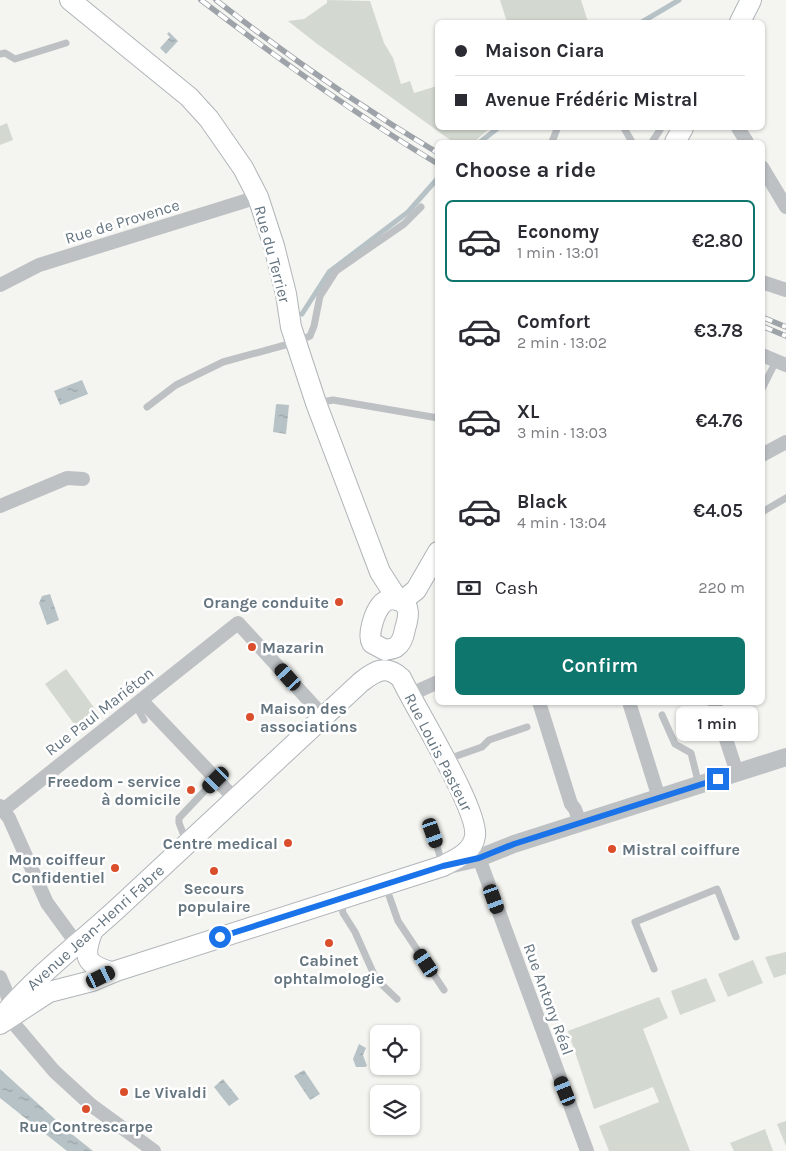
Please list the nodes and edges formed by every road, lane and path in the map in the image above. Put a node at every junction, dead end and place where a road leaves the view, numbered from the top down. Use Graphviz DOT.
graph roads {
  1 [pos="70,0"];
  2 [pos="751,0"];
  3 [pos="741,20"];
  4 [pos="66,42"];
  5 [pos="0,54"];
  6 [pos="679,130"];
  7 [pos="667,136"];
  8 [pos="765,172"];
  9 [pos="258,197"];
  10 [pos="420,207"];
  11 [pos="786,207"];
  12 [pos="765,283"];
  13 [pos="0,285"];
  14 [pos="786,290"];
  15 [pos="296,342"];
  16 [pos="765,356"];
  17 [pos="781,363"];
  18 [pos="765,385"];
  19 [pos="316,403"];
  20 [pos="147,407"];
  21 [pos="435,417"];
  22 [pos="786,442"];
  23 [pos="765,453"];
  24 [pos="83,479"];
  25 [pos="786,498"];
  26 [pos="0,506"];
  27 [pos="765,510"];
  28 [pos="435,558"];
  29 [pos="435,575"];
  30 [pos="397,606"];
  31 [pos="372,643"];
  32 [pos="401,643"];
  33 [pos="361,682"];
  34 [pos="435,682"];
  35 [pos="405,686"];
  36 [pos="139,703"];
  37 [pos="540,705"];
  38 [pos="630,705"];
  39 [pos="715,705"];
  40 [pos="662,715"];
  41 [pos="324,717"];
  42 [pos="144,720"];
  43 [pos="527,727"];
  44 [pos="786,757"];
  45 [pos="445,760"];
  46 [pos="737,773"];
  47 [pos="216,780"];
  48 [pos="699,785"];
  49 [pos="659,798"];
  50 [pos="234,799"];
  51 [pos="2,808"];
  52 [pos="580,823"];
  53 [pos="476,827"];
  54 [pos="433,833"];
  55 [pos="188,843"];
  56 [pos="514,844"];
  57 [pos="479,858"];
  58 [pos="443,866"];
  59 [pos="385,884"];
  60 [pos="340,899"];
  61 [pos="736,937"];
  62 [pos="85,938"];
  63 [pos="654,969"];
  64 [pos="111,972"];
  65 [pos="0,977"];
  66 [pos="444,990"];
  67 [pos="398,999"];
  68 [pos="6,1016"];
  69 [pos="154,1151"];
  70 [pos="588,1151"];
  1 -- 9 [label="main road, Rue du Terrier"];
  2 -- 3 [label="main road"];
  4 -- 5 [label="lane"];
  6 -- 7 [label="main road"];
  8 -- 11 [label="street"];
  9 -- 13 [label="street, Rue de Provence"];
  9 -- 15 [label="main road, Rue du Terrier"];
  10 -- 15 [label="lane"];
  12 -- 14 [label="street"];
  15 -- 19 [label="main road, Rue du Terrier"];
  15 -- 20 [label="lane"];
  16 -- 17 [label="street"];
  17 -- 18 [label="lane"];
  19 -- 21 [label="lane"];
  19 -- 30 [label="main road, Rue du Terrier"];
  22 -- 23 [label="street"];
  24 -- 26 [label="street"];
  25 -- 27 [label="lane"];
  28 -- 30 [label="main road"];
  29 -- 30 [label="main road"];
  30 -- 31 [label="main road"];
  30 -- 32 [label="main road, Rue Louis Pasteur"];
  31 -- 32 [label="main road"];
  31 -- 33 [label="main road"];
  32 -- 35 [label="main road, Rue Louis Pasteur"];
  33 -- 35 [label="main road, Rue Louis Pasteur"];
  33 -- 41 [label="main road, Avenue Jean-Henri Fabre"];
  34 -- 35 [label="street"];
  35 -- 45 [label="main road, Rue Louis Pasteur"];
  36 -- 41 [label="street, Rue Paul Mariéton"];
  36 -- 42 [label="lane"];
  36 -- 47 [label="street"];
  36 -- 51 [label="street, Rue Paul Mariéton"];
  37 -- 52 [label="street"];
  38 -- 49 [label="street"];
  39 -- 46 [label="street"];
  40 -- 48 [label="lane"];
  41 -- 50 [label="main road, Avenue Jean-Henri Fabre"];
  43 -- 45 [label="lane"];
  44 -- 46 [label="street"];
  45 -- 53 [label="main road, Rue Louis Pasteur"];
  46 -- 48 [label="street"];
  47 -- 50 [label="street"];
  47 -- 55 [label="lane"];
  48 -- 49 [label="street"];
  49 -- 52 [label="street"];
  50 -- 55 [label="main road, Avenue Jean-Henri Fabre"];
  51 -- 62 [label="street, Rue Paul Mariéton"];
  52 -- 56 [label="street"];
  53 -- 56 [label="street, Rue Louis Pasteur"];
  53 -- 58 [label="main road, Rue Louis Pasteur"];
  54 -- 58 [label="lane"];
  55 -- 62 [label="main road, Avenue Jean-Henri Fabre"];
  56 -- 57 [label="street"];
  57 -- 58 [label="street"];
  57 -- 70 [label="street, Rue Antony Réal"];
  58 -- 59 [label="main road, Rue Louis Pasteur"];
  59 -- 60 [label="main road, Rue Louis Pasteur"];
  59 -- 66 [label="lane"];
  60 -- 64 [label="main road, Rue Louis Pasteur"];
  60 -- 67 [label="lane"];
  61 -- 63 [label="lane"];
  62 -- 64 [label="main road"];
  62 -- 68 [label="main road, Avenue Jean-Henri Fabre"];
  64 -- 68 [label="main road, Rue Louis Pasteur"];
  65 -- 68 [label="street"];
  68 -- 69 [label="street"];
}
